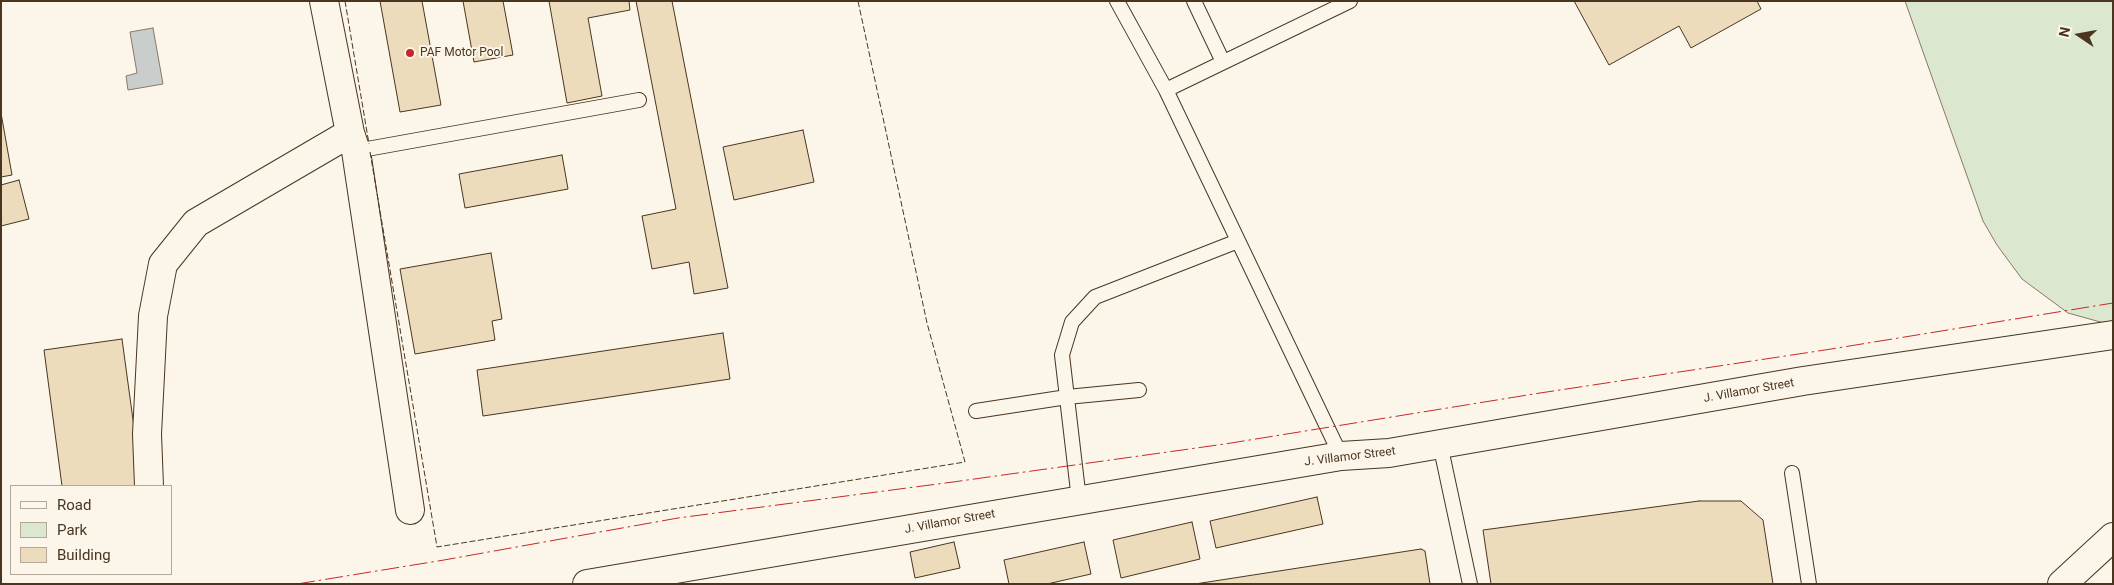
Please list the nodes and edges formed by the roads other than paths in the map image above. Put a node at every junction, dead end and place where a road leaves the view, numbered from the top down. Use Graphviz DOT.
graph roads {
  1 [pos="324,1"];
  2 [pos="1118,1"];
  3 [pos="1194,1"];
  4 [pos="1350,1"];
  5 [pos="1223,62"];
  6 [pos="1166,90"];
  7 [pos="639,100"];
  8 [pos="353,142"];
  9 [pos="1238,241"];
  10 [pos="2113,335"];
  11 [pos="1139,390"];
  12 [pos="1067,397"];
  13 [pos="976,411"];
  14 [pos="1440,444"];
  15 [pos="1341,456"];
  16 [pos="1792,473"];
  17 [pos="149,485"];
  18 [pos="1079,500"];
  19 [pos="410,510"];
  20 [pos="2113,537"];
  21 [pos="587,584"];
  22 [pos="1470,584"];
  23 [pos="1809,584"];
  24 [pos="2062,584"];
  1 -- 8 [label="street"];
  2 -- 6 [label="lane"];
  3 -- 5 [label="lane"];
  4 -- 5 [label="lane"];
  5 -- 6 [label="lane"];
  6 -- 9 [label="lane"];
  7 -- 8 [label="lane"];
  8 -- 17 [label="street"];
  8 -- 19 [label="street"];
  9 -- 12 [label="lane"];
  9 -- 15 [label="lane"];
  10 -- 14 [label="street, J. Villamor Street"];
  11 -- 12 [label="lane"];
  12 -- 13 [label="lane"];
  12 -- 18 [label="lane"];
  14 -- 15 [label="street, J. Villamor Street"];
  14 -- 22 [label="lane"];
  15 -- 18 [label="street, J. Villamor Street"];
  16 -- 23 [label="lane"];
  18 -- 21 [label="street, J. Villamor Street"];
  20 -- 24 [label="street"];
}
